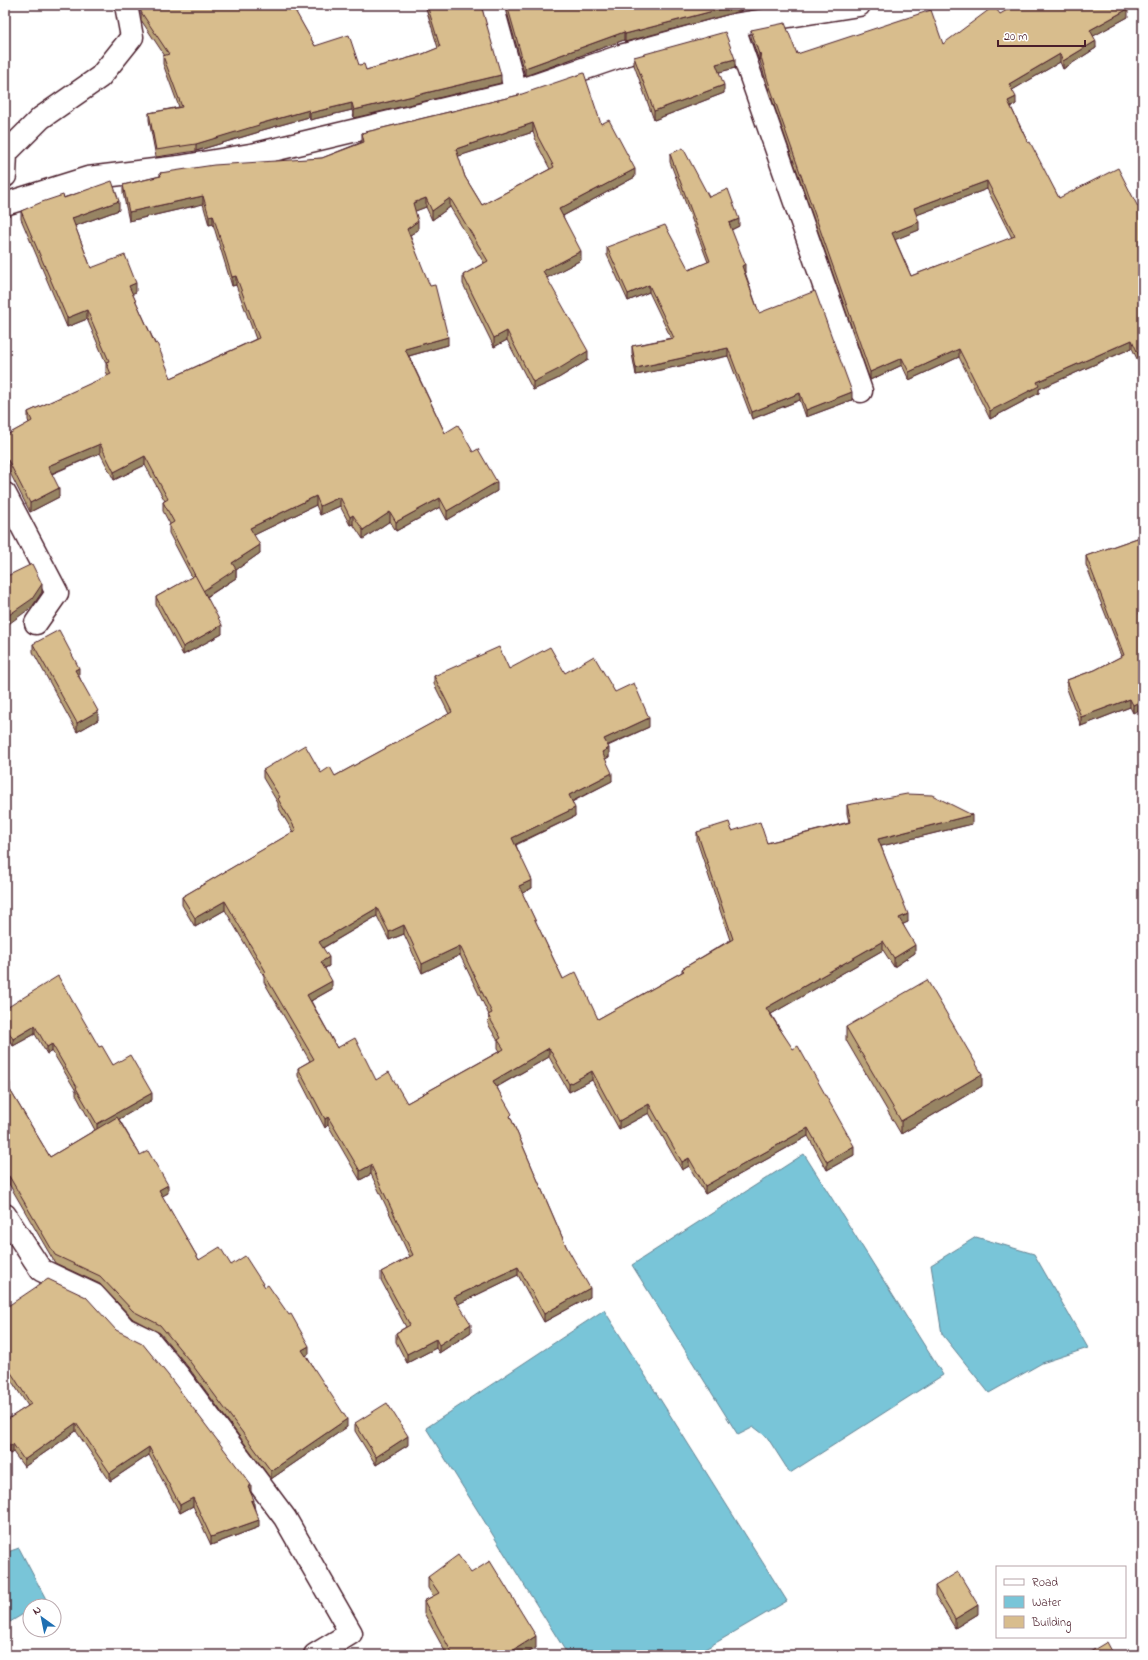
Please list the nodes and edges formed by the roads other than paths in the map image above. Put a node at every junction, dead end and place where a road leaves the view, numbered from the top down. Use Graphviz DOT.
graph roads {
  1 [pos="126,5"];
  2 [pos="492,5"];
  3 [pos="859,5"];
  4 [pos="733,25"];
  5 [pos="516,92"];
  6 [pos="5,176"];
  7 [pos="5,204"];
  8 [pos="861,391"];
  9 [pos="5,494"];
  10 [pos="36,623"];
  11 [pos="5,1215"];
  12 [pos="315,1655"];
  1 -- 6 [label="street"];
  2 -- 5 [label="street"];
  3 -- 4 [label="street"];
  4 -- 5 [label="street"];
  4 -- 8 [label="street"];
  5 -- 7 [label="street"];
  9 -- 10 [label="street"];
  11 -- 12 [label="street"];
}
